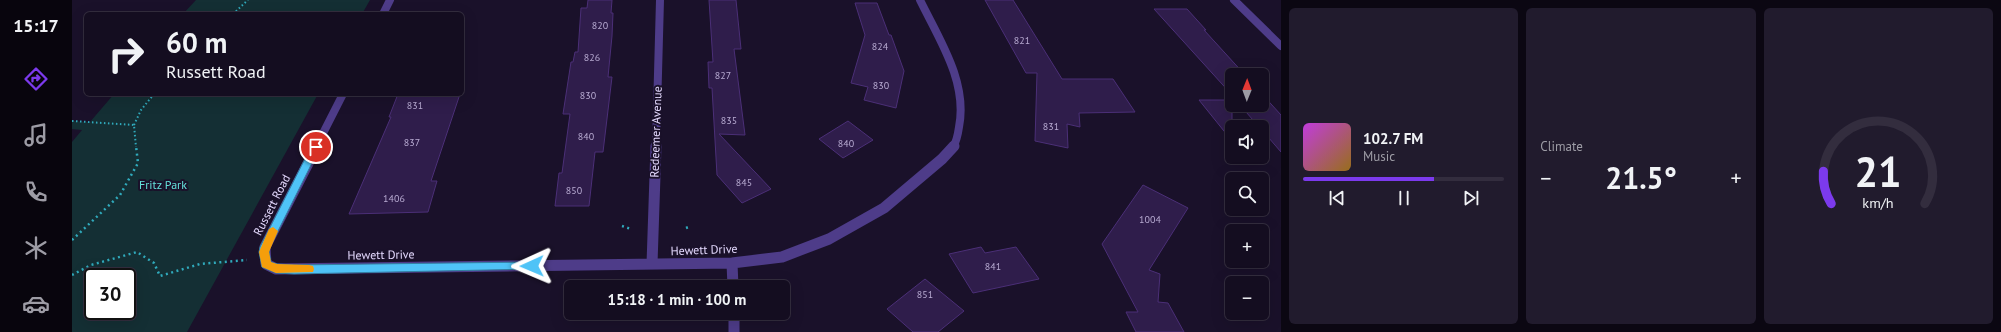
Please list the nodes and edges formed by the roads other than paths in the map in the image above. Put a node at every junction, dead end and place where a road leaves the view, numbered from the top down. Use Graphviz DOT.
graph roads {
  1 [pos="390,0"];
  2 [pos="660,0"];
  3 [pos="920,0"];
  4 [pos="1234,0"];
  5 [pos="384,12"];
  6 [pos="1281,46"];
  7 [pos="341,96"];
  8 [pos="265,260"];
  9 [pos="732,263"];
  10 [pos="652,264"];
  11 [pos="733,280"];
  12 [pos="734,320"];
  13 [pos="734,332"];
  1 -- 5 [label="street"];
  2 -- 10 [label="street, Redeemer Avenue"];
  3 -- 9 [label="street, Hewett Drive"];
  4 -- 6 [label="street"];
  7 -- 8 [label="street, Russett Road"];
  8 -- 10 [label="street, Hewett Drive"];
  9 -- 10 [label="street, Hewett Drive"];
  9 -- 11 [label="street"];
  12 -- 13 [label="street"];
}
